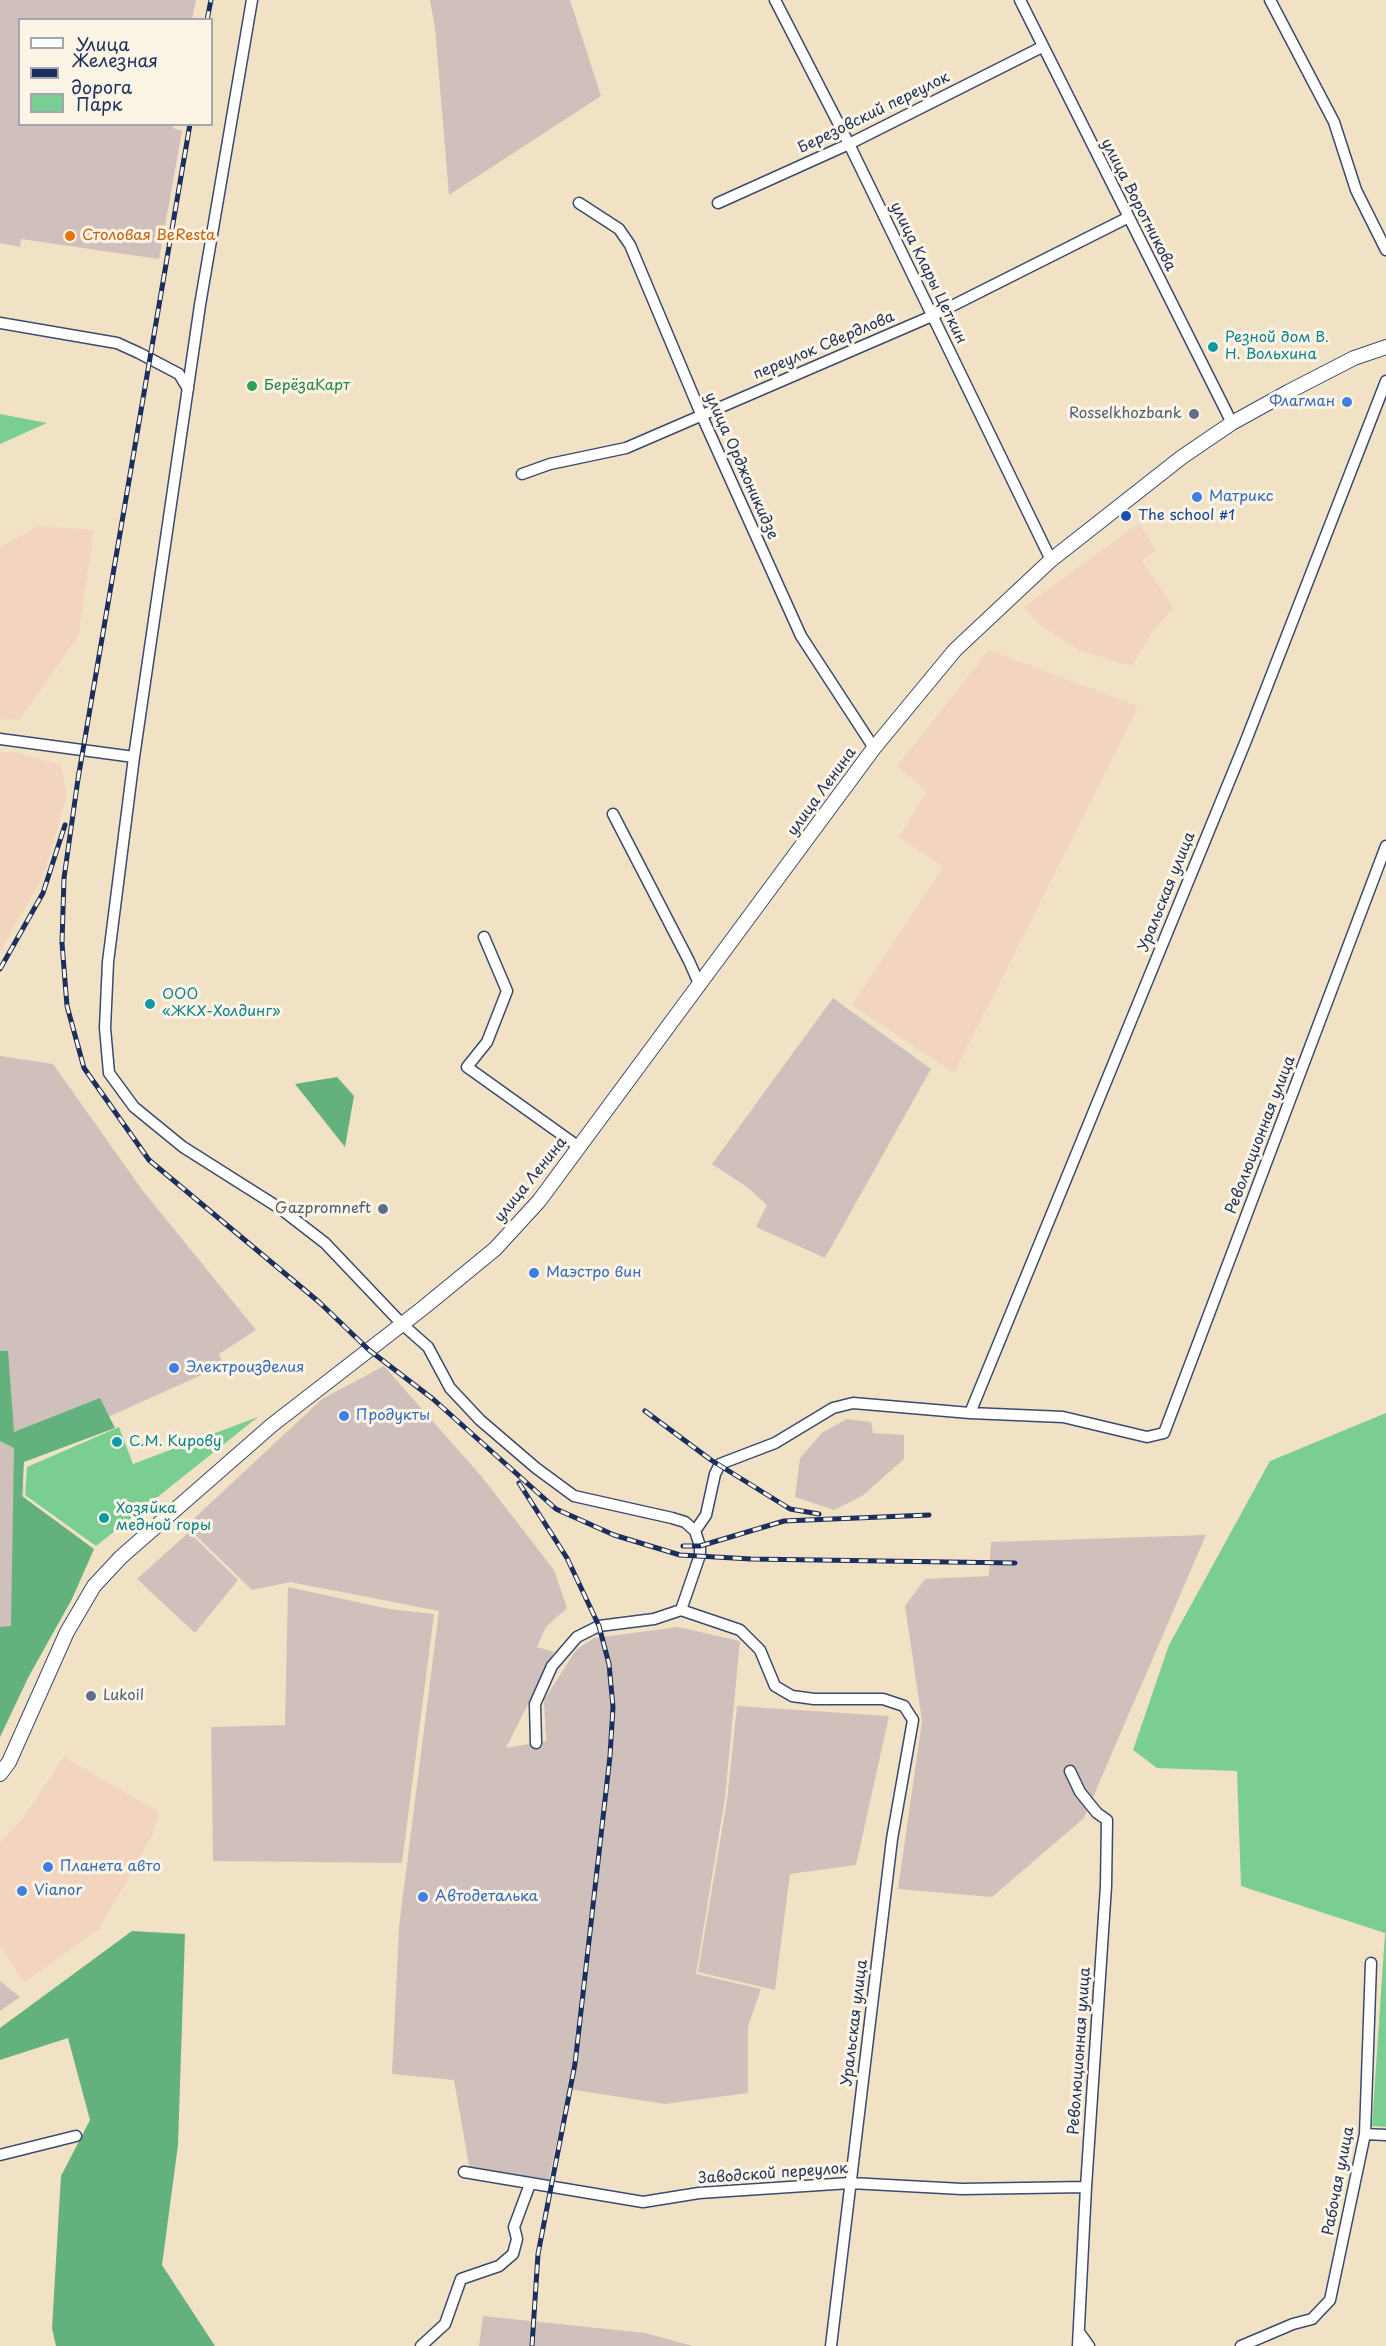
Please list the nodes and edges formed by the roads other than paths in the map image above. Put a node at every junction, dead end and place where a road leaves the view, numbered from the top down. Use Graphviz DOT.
graph roads {
  1 [pos="252,0"];
  2 [pos="775,0"];
  3 [pos="1020,0"];
  4 [pos="1270,0"];
  5 [pos="1042,46"];
  6 [pos="849,144"];
  7 [pos="579,203"];
  8 [pos="718,203"];
  9 [pos="1127,218"];
  10 [pos="1386,250"];
  11 [pos="932,316"];
  12 [pos="0,323"];
  13 [pos="1386,347"];
  14 [pos="1386,381"];
  15 [pos="188,389"];
  16 [pos="701,414"];
  17 [pos="1232,423"];
  18 [pos="522,474"];
  19 [pos="1051,560"];
  20 [pos="0,739"];
  21 [pos="874,748"];
  22 [pos="134,757"];
  23 [pos="613,814"];
  24 [pos="1386,846"];
  25 [pos="484,937"];
  26 [pos="700,986"];
  27 [pos="579,1148"];
  28 [pos="402,1324"];
  29 [pos="970,1413"];
  30 [pos="695,1531"];
  31 [pos="681,1610"];
  32 [pos="536,1743"];
  33 [pos="1070,1771"];
  34 [pos="0,1774"];
  35 [pos="1371,1963"];
  36 [pos="1365,2134"];
  37 [pos="1386,2135"];
  38 [pos="76,2136"];
  39 [pos="0,2155"];
  40 [pos="464,2172"];
  41 [pos="850,2183"];
  42 [pos="530,2184"];
  43 [pos="1086,2187"];
  44 [pos="1079,2332"];
  45 [pos="421,2346"];
  46 [pos="831,2346"];
  47 [pos="1078,2346"];
  48 [pos="1089,2346"];
  49 [pos="1241,2346"];
  1 -- 15 [label="street"];
  2 -- 6 [label="street, улица Клары Цеткин"];
  3 -- 5 [label="street, улица Воротникова"];
  4 -- 10 [label="street"];
  5 -- 6 [label="street, Березовский переулок"];
  5 -- 9 [label="street, улица Воротникова"];
  6 -- 8 [label="street, Березовский переулок"];
  6 -- 11 [label="street, улица Клары Цеткин"];
  7 -- 16 [label="street, улица Орджоникидзе"];
  9 -- 11 [label="street, переулок Свердлова"];
  9 -- 17 [label="street, улица Воротникова"];
  11 -- 16 [label="street, переулок Свердлова"];
  11 -- 19 [label="street, улица Клары Цеткин"];
  12 -- 15 [label="street"];
  13 -- 17 [label="main road, улица Ленина"];
  14 -- 29 [label="street, Уральская улица"];
  15 -- 22 [label="street"];
  16 -- 18 [label="street, переулок Свердлова"];
  16 -- 21 [label="street, улица Орджоникидзе"];
  17 -- 19 [label="main road, улица Ленина"];
  19 -- 21 [label="main road, улица Ленина"];
  20 -- 22 [label="street"];
  21 -- 26 [label="main road, улица Ленина"];
  22 -- 28 [label="street"];
  23 -- 26 [label="street"];
  24 -- 29 [label="street, Революционная улица"];
  25 -- 27 [label="street"];
  26 -- 27 [label="main road, улица Ленина"];
  27 -- 28 [label="main road, улица Ленина"];
  28 -- 30 [label="street"];
  28 -- 34 [label="main road, улица Ленина"];
  29 -- 30 [label="street"];
  30 -- 31 [label="street"];
  31 -- 32 [label="street"];
  31 -- 41 [label="street, Уральская улица"];
  33 -- 43 [label="street, Революционная улица"];
  35 -- 36 [label="street, Рабочая улица"];
  36 -- 37 [label="street"];
  36 -- 49 [label="street, Рабочая улица"];
  38 -- 39 [label="street"];
  40 -- 42 [label="street, Заводской переулок"];
  41 -- 42 [label="street, Заводской переулок"];
  41 -- 43 [label="street, Заводской переулок"];
  41 -- 46 [label="street, Уральская улица"];
  42 -- 45 [label="street"];
  43 -- 44 [label="street, Революционная улица"];
  44 -- 47 [label="street, Революционная улица"];
  44 -- 48 [label="street"];
}
